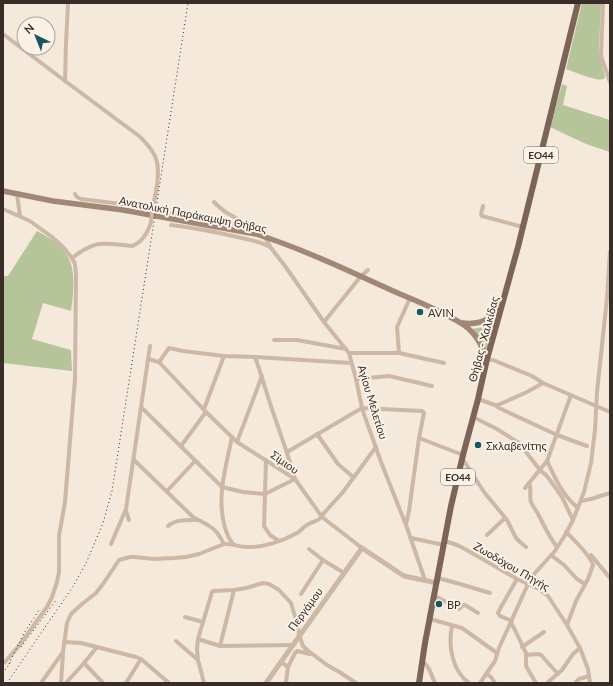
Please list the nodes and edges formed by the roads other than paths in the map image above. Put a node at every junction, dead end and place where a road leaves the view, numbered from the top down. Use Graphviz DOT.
graph roads {
  1 [pos="68,3"];
  2 [pos="578,3"];
  3 [pos="603,3"];
  4 [pos="3,34"];
  5 [pos="65,81"];
  6 [pos="610,82"];
  7 [pos="3,191"];
  8 [pos="17,194"];
  9 [pos="75,194"];
  10 [pos="214,202"];
  11 [pos="483,206"];
  12 [pos="3,209"];
  13 [pos="152,210"];
  14 [pos="170,213"];
  15 [pos="20,216"];
  16 [pos="171,225"];
  17 [pos="523,227"];
  18 [pos="250,228"];
  19 [pos="256,234"];
  20 [pos="265,237"];
  21 [pos="271,248"];
  22 [pos="610,252"];
  23 [pos="72,258"];
  24 [pos="368,270"];
  25 [pos="361,276"];
  26 [pos="410,298"];
  27 [pos="502,306"];
  28 [pos="324,322"];
  29 [pos="461,323"];
  30 [pos="274,340"];
  31 [pos="150,346"];
  32 [pos="347,351"];
  33 [pos="399,353"];
  34 [pos="224,356"];
  35 [pos="255,357"];
  36 [pos="148,358"];
  37 [pos="487,359"];
  38 [pos="159,362"];
  39 [pos="444,363"];
  40 [pos="351,364"];
  41 [pos="262,376"];
  42 [pos="356,379"];
  43 [pos="543,383"];
  44 [pos="432,386"];
  45 [pos="571,395"];
  46 [pos="478,399"];
  47 [pos="495,405"];
  48 [pos="596,405"];
  49 [pos="141,407"];
  50 [pos="362,408"];
  51 [pos="205,410"];
  52 [pos="610,412"];
  53 [pos="473,417"];
  54 [pos="316,434"];
  55 [pos="557,435"];
  56 [pos="232,437"];
  57 [pos="419,438"];
  58 [pos="237,442"];
  59 [pos="181,446"];
  60 [pos="586,446"];
  61 [pos="376,447"];
  62 [pos="287,452"];
  63 [pos="462,457"];
  64 [pos="134,460"];
  65 [pos="266,460"];
  66 [pos="196,461"];
  67 [pos="548,461"];
  68 [pos="540,470"];
  69 [pos="353,477"];
  70 [pos="295,479"];
  71 [pos="529,483"];
  72 [pos="222,487"];
  73 [pos="525,488"];
  74 [pos="167,491"];
  75 [pos="610,493"];
  76 [pos="265,494"];
  77 [pos="581,501"];
  78 [pos="578,508"];
  79 [pos="126,510"];
  80 [pos="322,517"];
  81 [pos="505,518"];
  82 [pos="129,520"];
  83 [pos="198,520"];
  84 [pos="573,520"];
  85 [pos="406,525"];
  86 [pos="168,526"];
  87 [pos="567,531"];
  88 [pos="487,535"];
  89 [pos="411,538"];
  90 [pos="279,541"];
  91 [pos="444,543"];
  92 [pos="111,544"];
  93 [pos="224,544"];
  94 [pos="233,544"];
  95 [pos="526,547"];
  96 [pos="557,547"];
  97 [pos="362,548"];
  98 [pos="309,549"];
  99 [pos="551,555"];
  100 [pos="323,560"];
  101 [pos="344,573"];
  102 [pos="610,578"];
  103 [pos="517,579"];
  104 [pos="425,580"];
  105 [pos="437,581"];
  106 [pos="528,584"];
  107 [pos="585,584"];
  108 [pos="234,590"];
  109 [pos="490,593"];
  110 [pos="301,594"];
  111 [pos="435,596"];
  112 [pos="478,612"];
  113 [pos="185,617"];
  114 [pos="430,619"];
  115 [pos="203,622"];
  116 [pos="511,622"];
  117 [pos="567,625"];
  118 [pos="452,626"];
  119 [pos="544,632"];
  120 [pos="299,635"];
  121 [pos="198,639"];
  122 [pos="176,641"];
  123 [pos="64,642"];
  124 [pos="292,645"];
  125 [pos="220,646"];
  126 [pos="97,647"];
  127 [pos="522,647"];
  128 [pos="580,648"];
  129 [pos="63,652"];
  130 [pos="498,653"];
  131 [pos="312,655"];
  132 [pos="526,655"];
  133 [pos="141,659"];
  134 [pos="198,660"];
  135 [pos="281,662"];
  136 [pos="422,662"];
  137 [pos="3,663"];
  138 [pos="84,663"];
  139 [pos="288,667"];
  140 [pos="487,674"];
  141 [pos="558,674"];
  142 [pos="589,676"];
  143 [pos="41,683"];
  144 [pos="61,683"];
  145 [pos="66,683"];
  146 [pos="103,683"];
  147 [pos="126,683"];
  148 [pos="169,683"];
  149 [pos="204,683"];
  150 [pos="266,683"];
  151 [pos="287,683"];
  152 [pos="356,683"];
  153 [pos="419,683"];
  154 [pos="436,683"];
  155 [pos="469,683"];
  156 [pos="480,683"];
  157 [pos="495,683"];
  158 [pos="536,683"];
  159 [pos="547,683"];
  160 [pos="575,683"];
  161 [pos="590,683"];
  1 -- 5 [label="street"];
  2 -- 17 [label="main road, Θήβας - Χαλκίδας / ΕΟ44"];
  3 -- 6 [label="street"];
  4 -- 5 [label="street"];
  5 -- 13 [label="street"];
  7 -- 8 [label="main road, Ανατολική Παράκαμψη Θήβας"];
  8 -- 15 [label="street"];
  8 -- 19 [label="main road, Ανατολική Παράκαμψη Θήβας"];
  9 -- 13 [label="street"];
  10 -- 18 [label="street"];
  11 -- 17 [label="street"];
  12 -- 15 [label="street"];
  13 -- 23 [label="street, bridge"];
  14 -- 18 [label="street"];
  15 -- 23 [label="street"];
  16 -- 21 [label="street"];
  17 -- 27 [label="main road, Θήβας - Χαλκίδας / ΕΟ44"];
  18 -- 19 [label="street"];
  19 -- 20 [label="main road, Ανατολική Παράκαμψη Θήβας"];
  20 -- 21 [label="street, Αγίου Μελετίου"];
  20 -- 25 [label="main road, Ανατολική Παράκαμψη Θήβας"];
  21 -- 28 [label="street, Αγίου Μελετίου"];
  22 -- 48 [label="street"];
  23 -- 137 [label="street"];
  24 -- 25 [label="street"];
  25 -- 26 [label="main road, Ανατολική Παράκαμψη Θήβας"];
  25 -- 28 [label="street"];
  26 -- 29 [label="main road, Ανατολική Παράκαμψη Θήβας"];
  26 -- 33 [label="street"];
  27 -- 29 [label="main road"];
  27 -- 37 [label="main road, Θήβας - Χαλκίδας / ΕΟ44"];
  28 -- 32 [label="street, Αγίου Μελετίου"];
  29 -- 37 [label="main road, Ανατολική Παράκαμψη Θήβας"];
  30 -- 32 [label="street"];
  31 -- 36 [label="street"];
  32 -- 33 [label="street"];
  32 -- 40 [label="street, Αγίου Μελετίου"];
  33 -- 39 [label="street"];
  34 -- 35 [label="street"];
  34 -- 38 [label="street"];
  34 -- 51 [label="street"];
  35 -- 40 [label="street"];
  35 -- 41 [label="street"];
  36 -- 38 [label="street"];
  36 -- 49 [label="street"];
  37 -- 43 [label="street"];
  37 -- 46 [label="main road, Θήβας - Χαλκίδας / ΕΟ44"];
  38 -- 51 [label="street, Σίμιου"];
  40 -- 42 [label="street, Αγίου Μελετίου"];
  41 -- 58 [label="street"];
  41 -- 62 [label="street"];
  42 -- 44 [label="street"];
  42 -- 50 [label="street, Αγίου Μελετίου"];
  43 -- 45 [label="street"];
  43 -- 47 [label="street"];
  45 -- 48 [label="street"];
  45 -- 55 [label="street"];
  46 -- 47 [label="street"];
  46 -- 53 [label="main road, Θήβας - Χαλκίδας / ΕΟ44"];
  47 -- 55 [label="street"];
  48 -- 52 [label="street"];
  48 -- 77 [label="street"];
  49 -- 59 [label="street"];
  49 -- 64 [label="street"];
  50 -- 54 [label="street"];
  50 -- 57 [label="street"];
  50 -- 61 [label="street, Αγίου Μελετίου"];
  51 -- 56 [label="street, Σίμιου"];
  51 -- 59 [label="street"];
  53 -- 63 [label="main road, Θήβας - Χαλκίδας / ΕΟ44"];
  53 -- 68 [label="street"];
  54 -- 62 [label="street"];
  54 -- 69 [label="street"];
  55 -- 60 [label="street"];
  55 -- 67 [label="street"];
  56 -- 58 [label="street, Σίμιου"];
  56 -- 72 [label="street"];
  57 -- 63 [label="street"];
  57 -- 85 [label="street"];
  58 -- 65 [label="street, Σίμιου"];
  59 -- 66 [label="street"];
  61 -- 69 [label="street"];
  61 -- 85 [label="street, Αγίου Μελετίου"];
  62 -- 70 [label="street"];
  63 -- 81 [label="street"];
  63 -- 91 [label="main road, Θήβας - Χαλκίδας / ΕΟ44"];
  64 -- 74 [label="street"];
  64 -- 79 [label="street"];
  65 -- 70 [label="street, Σίμιου"];
  65 -- 76 [label="street"];
  66 -- 72 [label="street"];
  66 -- 74 [label="street"];
  67 -- 68 [label="street"];
  67 -- 78 [label="street"];
  68 -- 71 [label="street"];
  68 -- 84 [label="street"];
  69 -- 80 [label="street"];
  70 -- 76 [label="street"];
  70 -- 80 [label="street, Σίμιου"];
  71 -- 73 [label="street"];
  71 -- 96 [label="street"];
  72 -- 76 [label="street"];
  72 -- 94 [label="street"];
  74 -- 83 [label="street"];
  75 -- 77 [label="street"];
  76 -- 90 [label="street"];
  77 -- 78 [label="street"];
  78 -- 84 [label="street"];
  79 -- 82 [label="street"];
  79 -- 92 [label="street"];
  80 -- 90 [label="street"];
  80 -- 97 [label="street, Σίμιου"];
  81 -- 88 [label="street"];
  81 -- 95 [label="street"];
  83 -- 86 [label="street"];
  83 -- 93 [label="street"];
  84 -- 87 [label="street"];
  85 -- 89 [label="street, Αγίου Μελετίου"];
  87 -- 96 [label="street"];
  87 -- 102 [label="street"];
  87 -- 107 [label="street"];
  89 -- 91 [label="street, Ζωοδόχου Πηγής"];
  89 -- 104 [label="street, Αγίου Μελετίου"];
  90 -- 94 [label="street"];
  91 -- 103 [label="street, Ζωοδόχου Πηγής"];
  91 -- 105 [label="main road, Θήβας - Χαλκίδας / ΕΟ44"];
  93 -- 94 [label="street"];
  93 -- 123 [label="street"];
  96 -- 99 [label="street"];
  97 -- 101 [label="street, Περγάμου"];
  97 -- 104 [label="street, Σίμιου"];
  98 -- 100 [label="street"];
  99 -- 106 [label="street"];
  99 -- 107 [label="street"];
  100 -- 101 [label="street"];
  100 -- 110 [label="street"];
  101 -- 120 [label="street, Περγάμου"];
  103 -- 106 [label="street, Ζωοδόχου Πηγής"];
  103 -- 116 [label="street"];
  104 -- 105 [label="street"];
  105 -- 109 [label="street"];
  105 -- 111 [label="main road, Θήβας - Χαλκίδας / ΕΟ44"];
  106 -- 116 [label="street"];
  106 -- 117 [label="street, Ζωοδόχου Πηγής"];
  107 -- 117 [label="street"];
  108 -- 115 [label="street"];
  108 -- 120 [label="street"];
  108 -- 125 [label="street"];
  111 -- 112 [label="street"];
  111 -- 114 [label="main road, Θήβας - Χαλκίδας / ΕΟ44"];
  113 -- 115 [label="street"];
  114 -- 118 [label="street"];
  114 -- 136 [label="main road, Θήβας - Χαλκίδας / ΕΟ44"];
  115 -- 121 [label="street"];
  116 -- 127 [label="street"];
  116 -- 130 [label="street"];
  117 -- 128 [label="street, Ζωοδόχου Πηγής"];
  118 -- 130 [label="street"];
  118 -- 155 [label="street"];
  119 -- 127 [label="street"];
  120 -- 124 [label="street, Περγάμου"];
  120 -- 131 [label="street"];
  121 -- 125 [label="street"];
  121 -- 134 [label="street"];
  122 -- 134 [label="street"];
  123 -- 126 [label="street"];
  123 -- 129 [label="street"];
  124 -- 125 [label="street"];
  124 -- 135 [label="street, Περγάμου"];
  126 -- 133 [label="street"];
  126 -- 138 [label="street"];
  127 -- 132 [label="street"];
  128 -- 141 [label="street"];
  128 -- 142 [label="street, Ζωοδόχου Πηγής"];
  129 -- 143 [label="street"];
  129 -- 144 [label="street"];
  130 -- 140 [label="street"];
  131 -- 139 [label="street"];
  131 -- 152 [label="street"];
  132 -- 141 [label="street"];
  132 -- 158 [label="street"];
  133 -- 147 [label="street"];
  133 -- 148 [label="street"];
  134 -- 149 [label="street"];
  135 -- 139 [label="street"];
  135 -- 150 [label="street, Περγάμου"];
  136 -- 153 [label="main road, Θήβας - Χαλκίδας / ΕΟ44"];
  136 -- 154 [label="street"];
  138 -- 145 [label="street"];
  138 -- 146 [label="street"];
  139 -- 151 [label="street"];
  140 -- 156 [label="street"];
  140 -- 157 [label="street"];
  141 -- 159 [label="street"];
  142 -- 160 [label="street"];
  142 -- 161 [label="street, Ζωοδόχου Πηγής"];
}
